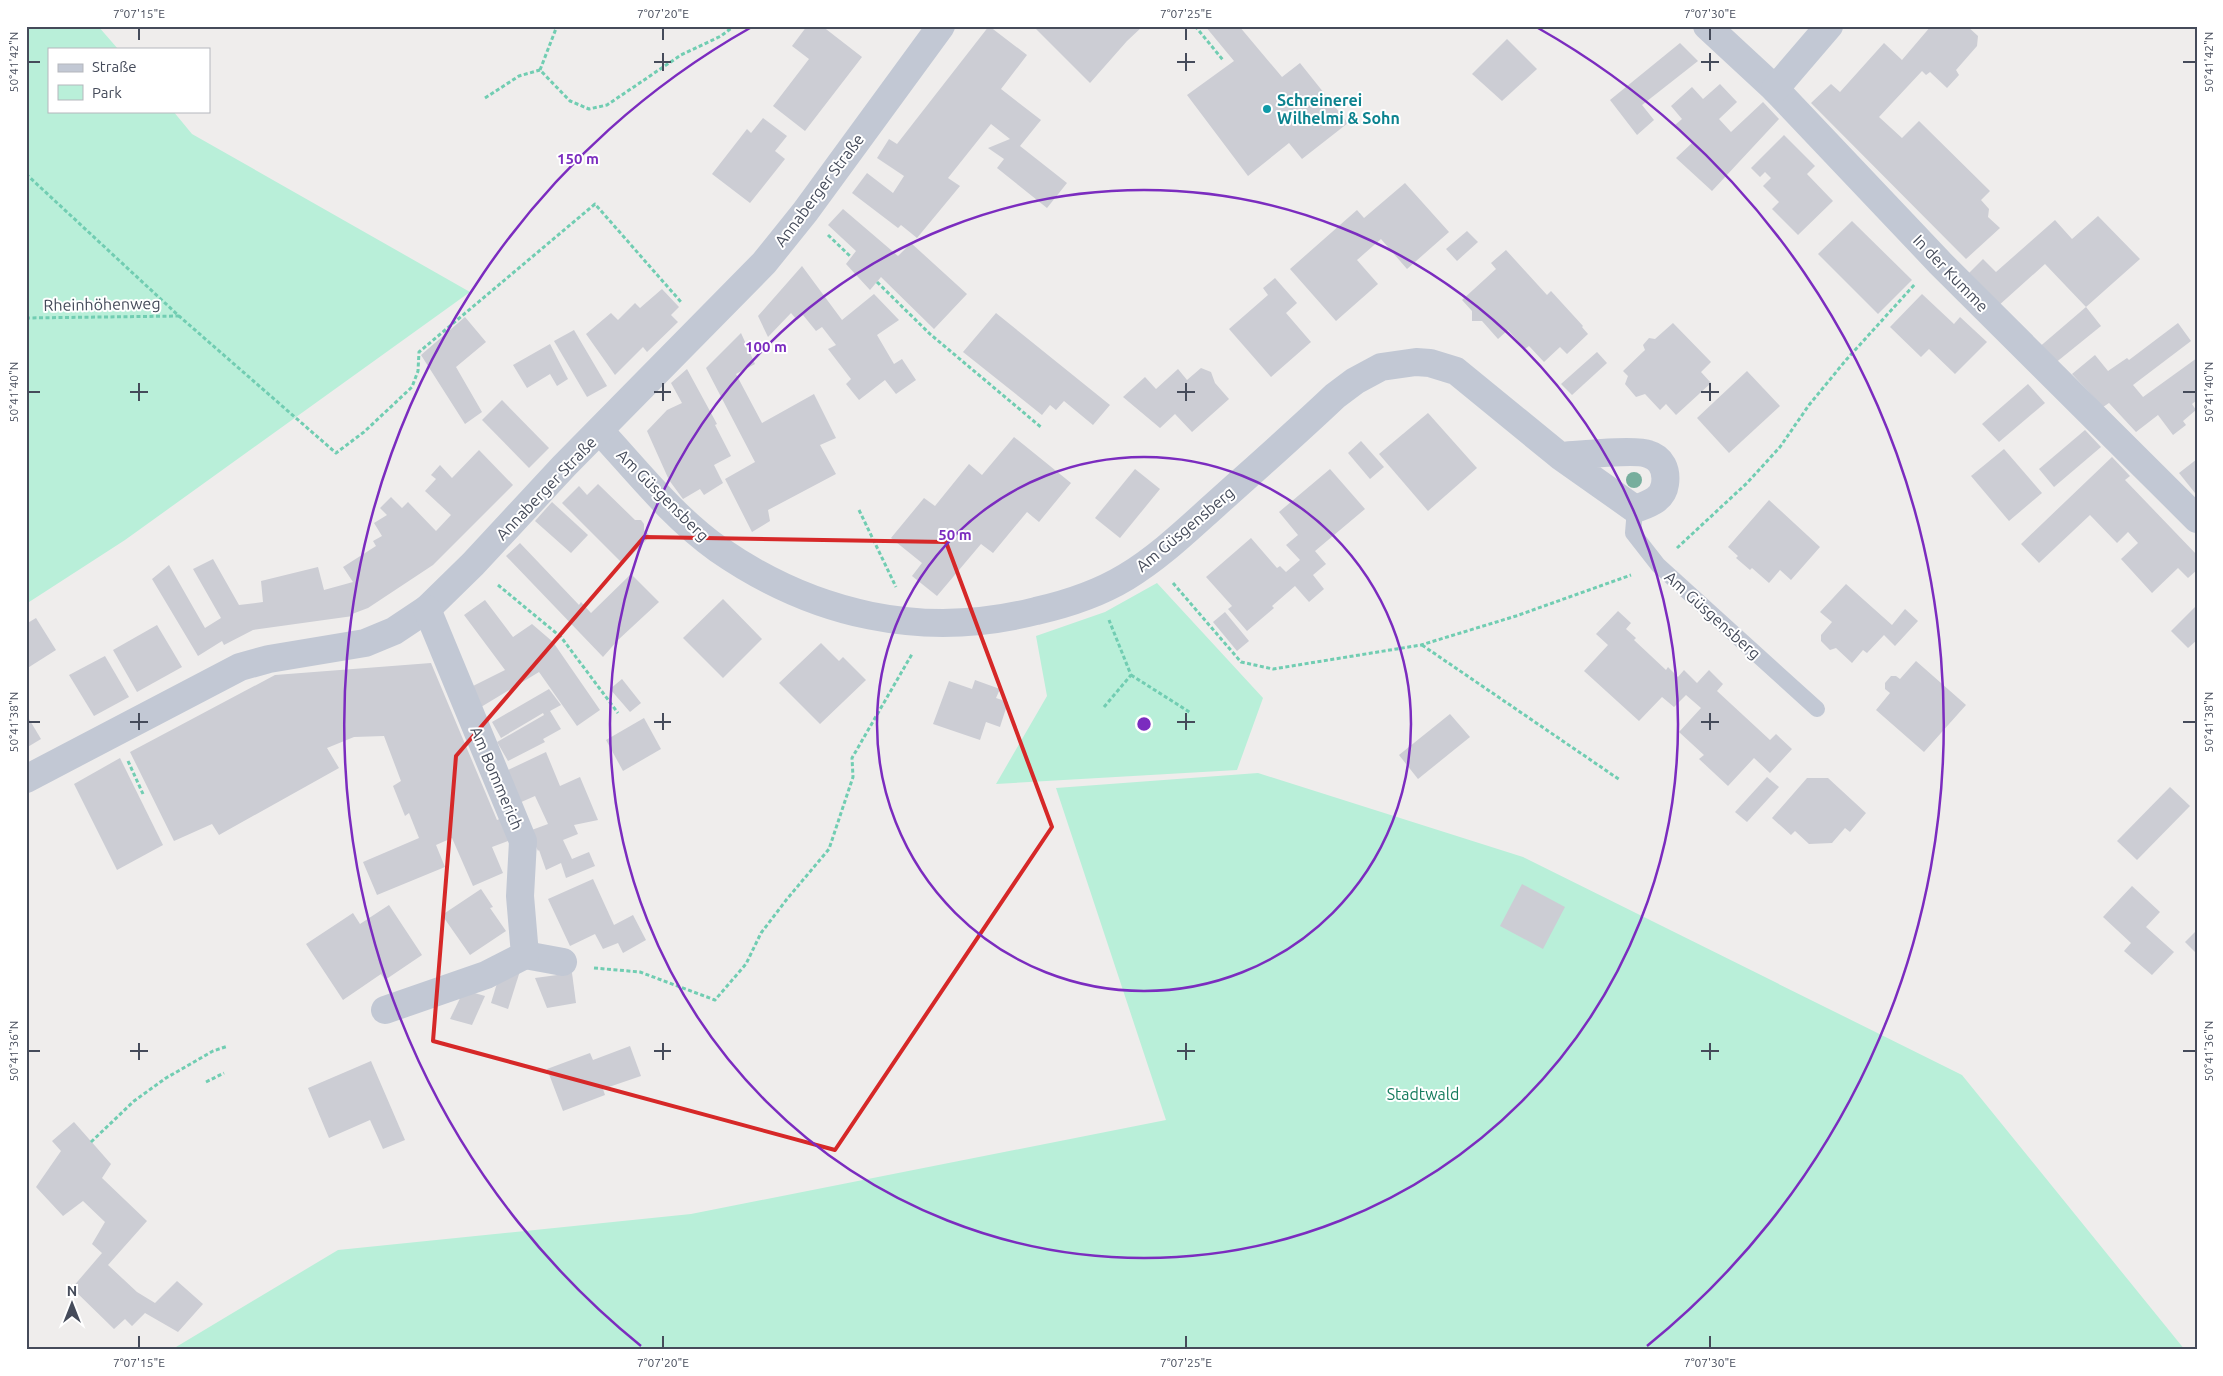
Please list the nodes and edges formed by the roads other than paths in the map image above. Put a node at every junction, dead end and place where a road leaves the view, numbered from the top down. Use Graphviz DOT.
graph roads {
  1 [pos="941,26"];
  2 [pos="1707,26"];
  3 [pos="1829,26"];
  4 [pos="1775,89"];
  5 [pos="600,431"];
  6 [pos="1560,456"];
  7 [pos="1635,509"];
  8 [pos="2197,519"];
  9 [pos="427,609"];
  10 [pos="1817,709"];
  11 [pos="26,779"];
  12 [pos="525,955"];
  13 [pos="563,962"];
  14 [pos="385,1010"];
  1 -- 5 [label="street, Annaberger Straße"];
  2 -- 4 [label="street, In der Kumme"];
  3 -- 4 [label="street"];
  4 -- 8 [label="street, In der Kumme"];
  5 -- 6 [label="street, Am Güsgensberg"];
  5 -- 9 [label="street, Annaberger Straße"];
  6 -- 7 [label="street, Am Güsgensberg"];
  6 -- 7 [label="street"];
  7 -- 10 [label="lane, Am Güsgensberg"];
  9 -- 11 [label="street, Annaberger Straße"];
  9 -- 12 [label="street, Am Bommerich"];
  12 -- 13 [label="street"];
  12 -- 14 [label="street"];
}
